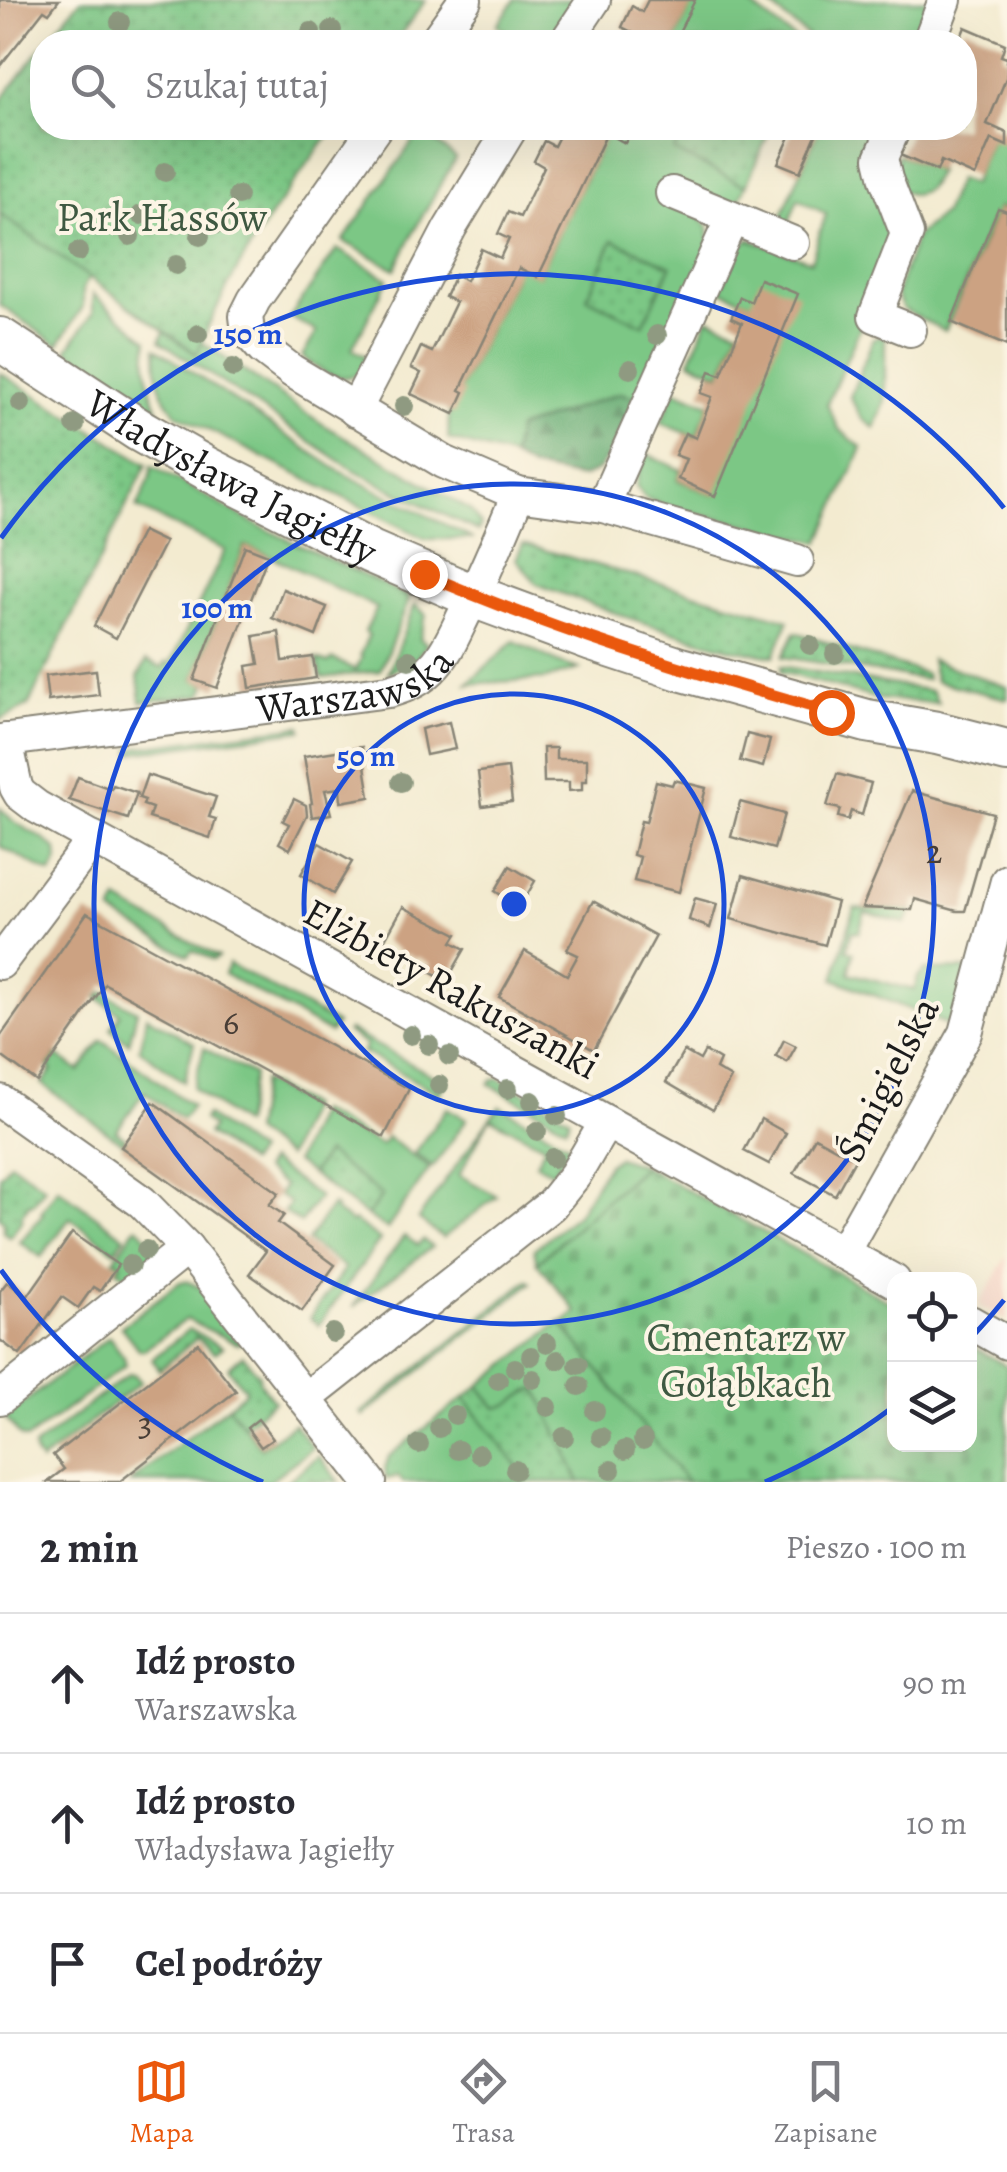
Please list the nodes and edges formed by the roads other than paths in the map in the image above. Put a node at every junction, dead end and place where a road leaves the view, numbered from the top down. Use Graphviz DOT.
graph roads {
  1 [pos="465,0"];
  2 [pos="594,0"];
  3 [pos="946,0"];
  4 [pos="444,30"];
  5 [pos="574,30"];
  6 [pos="934,30"];
  7 [pos="367,140"];
  8 [pos="504,140"];
  9 [pos="889,140"];
  10 [pos="672,193"];
  11 [pos="732,218"];
  12 [pos="792,244"];
  13 [pos="910,330"];
  14 [pos="0,339"];
  15 [pos="355,410"];
  16 [pos="518,494"];
  17 [pos="603,506"];
  18 [pos="797,561"];
  19 [pos="473,596"];
  20 [pos="3,741"];
  21 [pos="1007,751"];
  22 [pos="94,838"];
  23 [pos="1007,881"];
  24 [pos="0,963"];
  25 [pos="0,1101"];
  26 [pos="606,1122"];
  27 [pos="187,1248"];
  28 [pos="843,1252"];
  29 [pos="887,1277"];
  30 [pos="977,1326"];
  31 [pos="1007,1343"];
  32 [pos="0,1398"];
  33 [pos="304,1398"];
  34 [pos="370,1482"];
  1 -- 4 [label="street"];
  2 -- 5 [label="street"];
  3 -- 6 [label="street"];
  7 -- 15 [label="street"];
  8 -- 15 [label="street"];
  9 -- 13 [label="street"];
  10 -- 11 [label="street"];
  11 -- 12 [label="street"];
  11 -- 17 [label="street"];
  14 -- 19 [label="street, Władysława Jagiełły"];
  15 -- 16 [label="street"];
  16 -- 17 [label="street"];
  16 -- 19 [label="street"];
  17 -- 18 [label="street"];
  19 -- 20 [label="street, Warszawska"];
  19 -- 21 [label="street, Warszawska"];
  20 -- 22 [label="street, Elżbiety Rakuszanki"];
  22 -- 24 [label="street"];
  22 -- 26 [label="street, Elżbiety Rakuszanki"];
  23 -- 28 [label="street, Śmigielska"];
  25 -- 27 [label="street"];
  26 -- 28 [label="street, Elżbiety Rakuszanki"];
  26 -- 33 [label="street"];
  27 -- 32 [label="street"];
  27 -- 33 [label="street"];
  28 -- 29 [label="street, Elżbiety Rakuszanki"];
  30 -- 31 [label="street"];
  33 -- 34 [label="street"];
}
